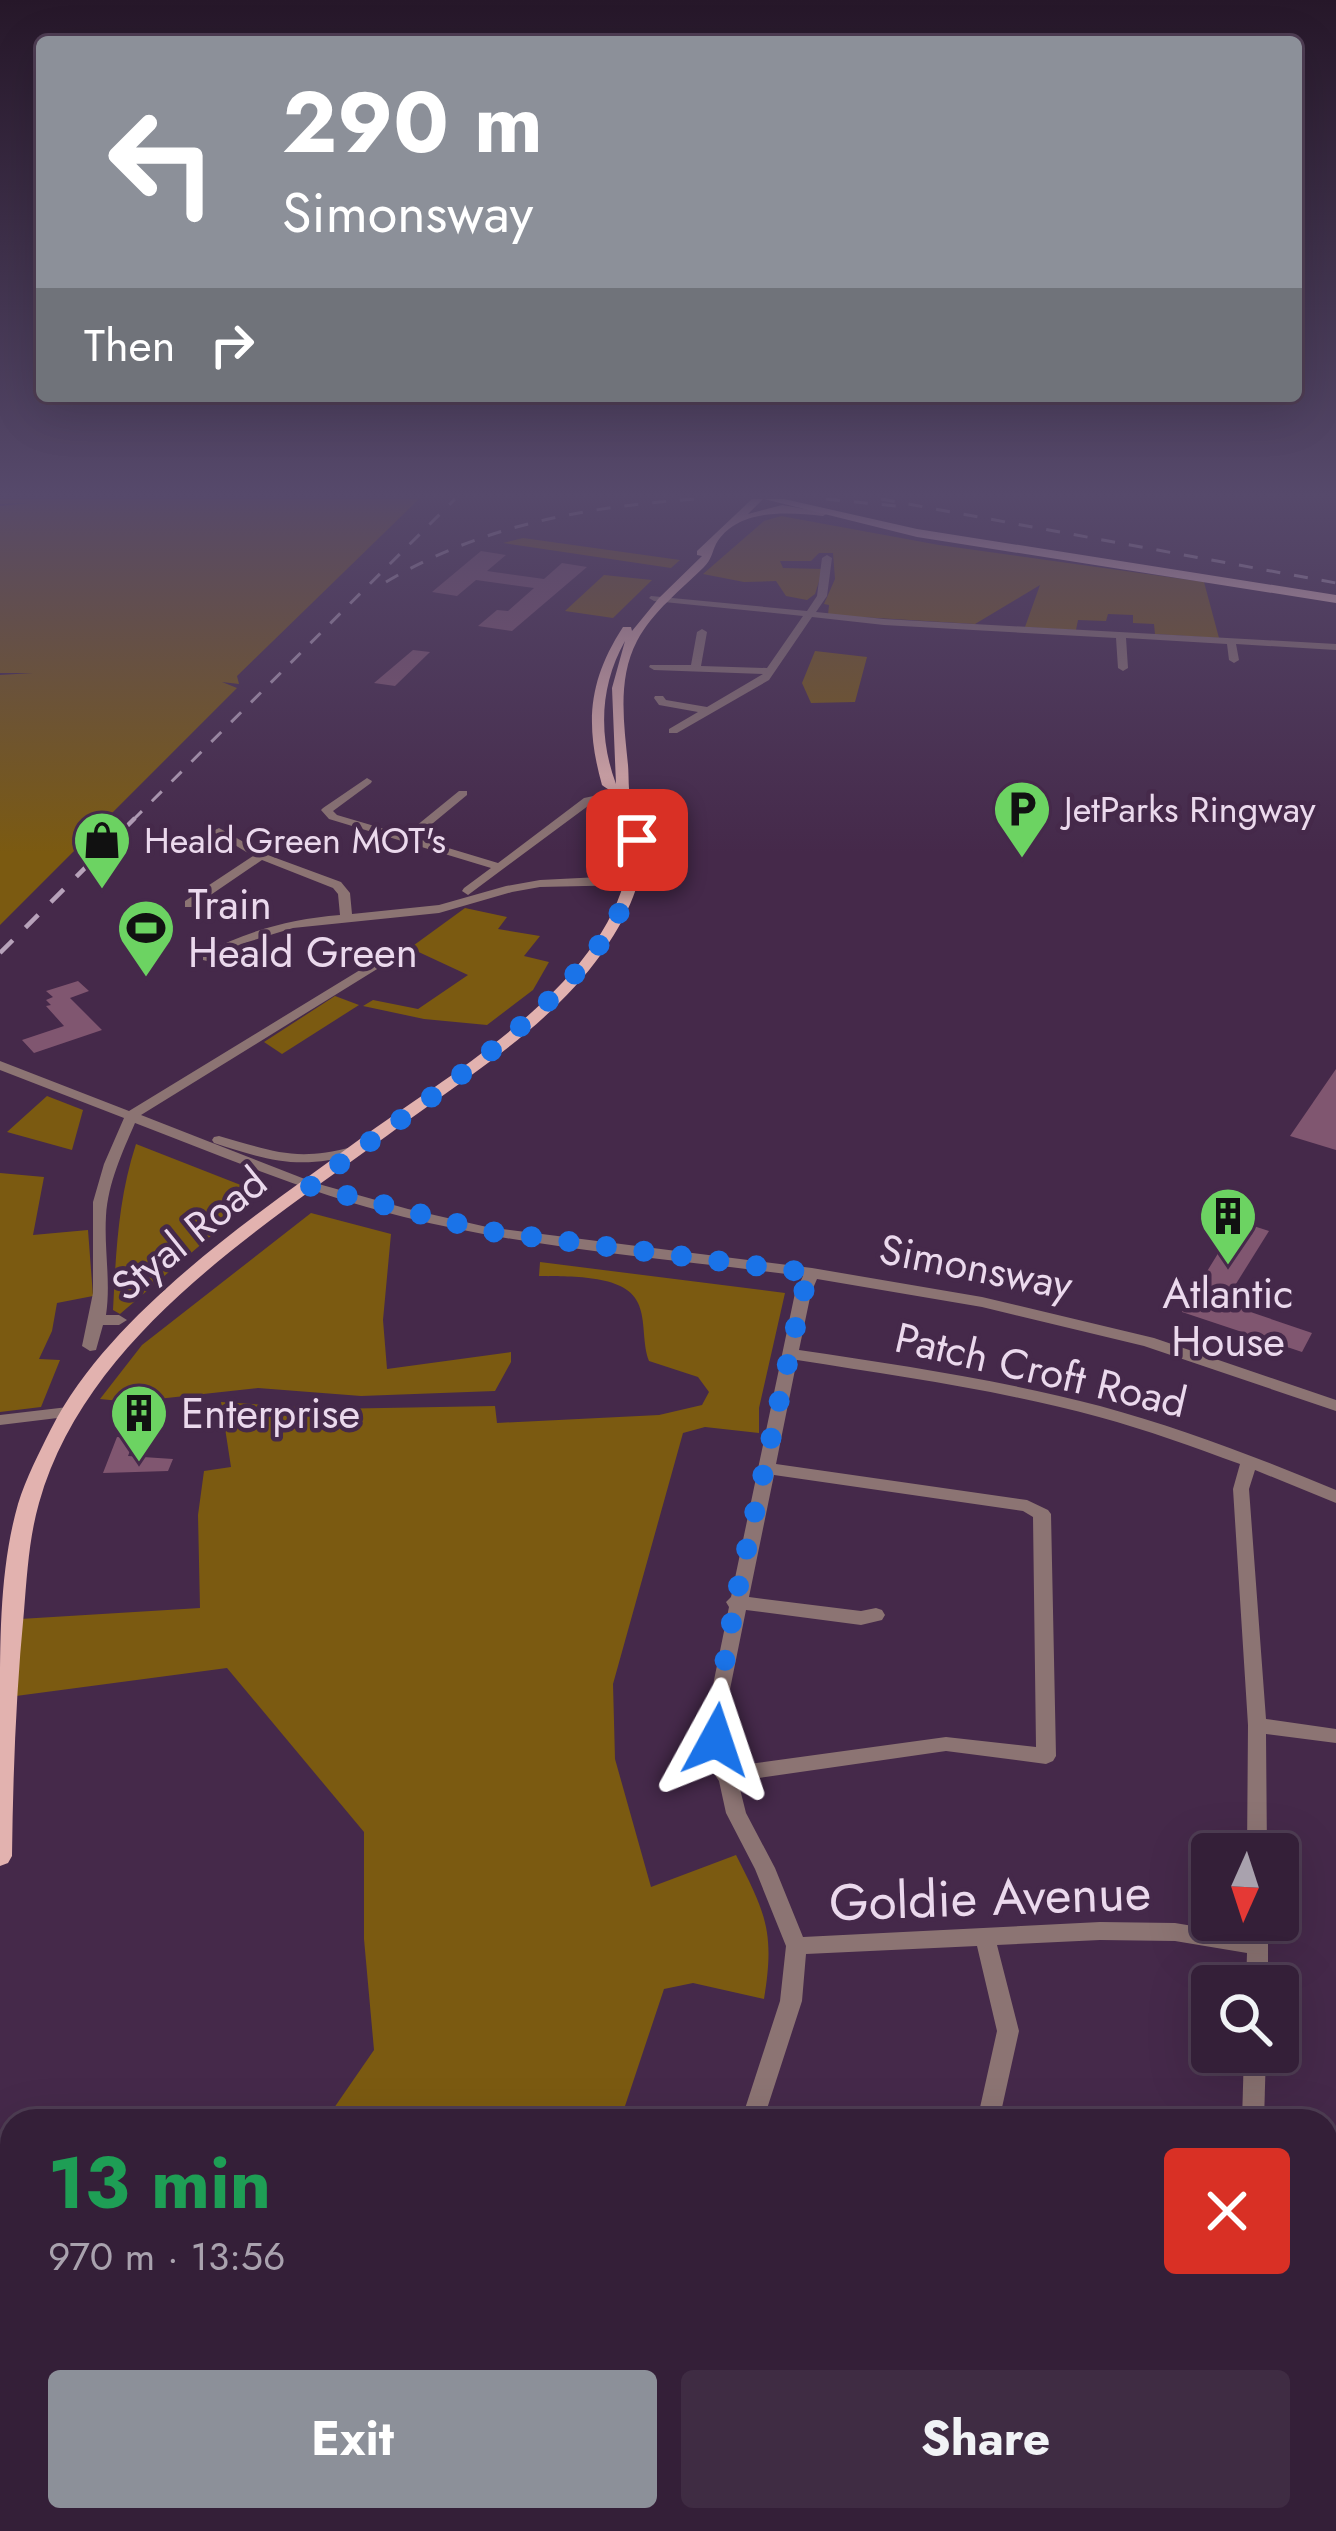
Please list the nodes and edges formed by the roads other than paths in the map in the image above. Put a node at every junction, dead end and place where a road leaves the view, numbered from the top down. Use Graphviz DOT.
graph roads {
  1 [pos="644,617"];
  2 [pos="793,617"];
  3 [pos="807,619"];
  4 [pos="702,632"];
  5 [pos="1121,636"];
  6 [pos="1231,641"];
  7 [pos="1336,647"];
  8 [pos="1234,660"];
  9 [pos="654,668"];
  10 [pos="1123,668"];
  11 [pos="695,669"];
  12 [pos="771,671"];
  13 [pos="658,698"];
  14 [pos="710,711"];
  15 [pos="673,731"];
  16 [pos="367,781"];
  17 [pos="463,793"];
  18 [pos="622,793"];
  19 [pos="219,831"];
  20 [pos="406,840"];
  21 [pos="260,856"];
  22 [pos="500,867"];
  23 [pos="630,881"];
  24 [pos="469,891"];
  25 [pos="190,900"];
  26 [pos="346,915"];
  27 [pos="207,957"];
  28 [pos="377,963"];
  29 [pos="0,1064"];
  30 [pos="132,1115"];
  31 [pos="175,1132"];
  32 [pos="360,1148"];
  33 [pos="310,1186"];
  34 [pos="812,1273"];
  35 [pos="97,1319"];
  36 [pos="119,1320"];
  37 [pos="90,1346"];
  38 [pos="792,1354"];
  39 [pos="1336,1406"];
  40 [pos="68,1412"];
  41 [pos="0,1420"];
  42 [pos="1249,1461"];
  43 [pos="766,1468"];
  44 [pos="1336,1497"];
  45 [pos="10,1548"];
  46 [pos="735,1602"];
  47 [pos="876,1615"];
  48 [pos="1,1698"];
  49 [pos="1256,1725"];
  50 [pos="1336,1736"];
  51 [pos="725,1775"];
  52 [pos="1258,1833"];
  53 [pos="0,1856"];
  54 [pos="985,1936"];
  55 [pos="1258,1941"];
  56 [pos="796,1946"];
  57 [pos="1258,1946"];
  58 [pos="1258,1965"];
  59 [pos="1254,2073"];
  60 [pos="756,2109"];
  61 [pos="991,2109"];
  62 [pos="1253,2109"];
  1 -- 18 [label="main road, Styal Road"];
  2 -- 3 [label="street"];
  3 -- 5 [label="street"];
  3 -- 12 [label="street"];
  4 -- 11 [label="street"];
  5 -- 6 [label="street"];
  5 -- 10 [label="street"];
  6 -- 7 [label="street"];
  6 -- 8 [label="street"];
  9 -- 11 [label="street"];
  11 -- 12 [label="street"];
  12 -- 14 [label="street"];
  13 -- 14 [label="street"];
  14 -- 15 [label="street"];
  16 -- 20 [label="street"];
  17 -- 20 [label="street"];
  18 -- 22 [label="street"];
  18 -- 23 [label="main road, Styal Road"];
  19 -- 21 [label="street"];
  20 -- 22 [label="street"];
  21 -- 25 [label="street"];
  21 -- 26 [label="street"];
  22 -- 24 [label="street"];
  23 -- 26 [label="street"];
  23 -- 32 [label="main road, Styal Road"];
  26 -- 27 [label="street"];
  28 -- 30 [label="street"];
  29 -- 30 [label="street"];
  30 -- 31 [label="street"];
  30 -- 35 [label="street"];
  31 -- 32 [label="street"];
  31 -- 33 [label="street, Simonsway"];
  32 -- 33 [label="main road, Styal Road"];
  33 -- 34 [label="street, Simonsway"];
  33 -- 40 [label="main road, Styal Road"];
  34 -- 38 [label="street"];
  34 -- 39 [label="street, Simonsway"];
  35 -- 36 [label="street"];
  35 -- 37 [label="street"];
  38 -- 42 [label="street, Patch Croft Road"];
  38 -- 43 [label="street"];
  40 -- 41 [label="street"];
  40 -- 45 [label="main road, Styal Road"];
  42 -- 44 [label="street, Patch Croft Road"];
  42 -- 49 [label="street"];
  43 -- 46 [label="street"];
  43 -- 51 [label="street"];
  45 -- 48 [label="main road, Styal Road"];
  46 -- 47 [label="street"];
  46 -- 51 [label="street"];
  48 -- 53 [label="main road, Styal Road"];
  49 -- 50 [label="street"];
  49 -- 52 [label="street"];
  51 -- 56 [label="street"];
  54 -- 56 [label="street, Goldie Avenue"];
  54 -- 57 [label="street, Goldie Avenue"];
  54 -- 61 [label="street"];
  55 -- 57 [label="street"];
  56 -- 60 [label="street"];
  57 -- 58 [label="street"];
  59 -- 62 [label="street"];
}
